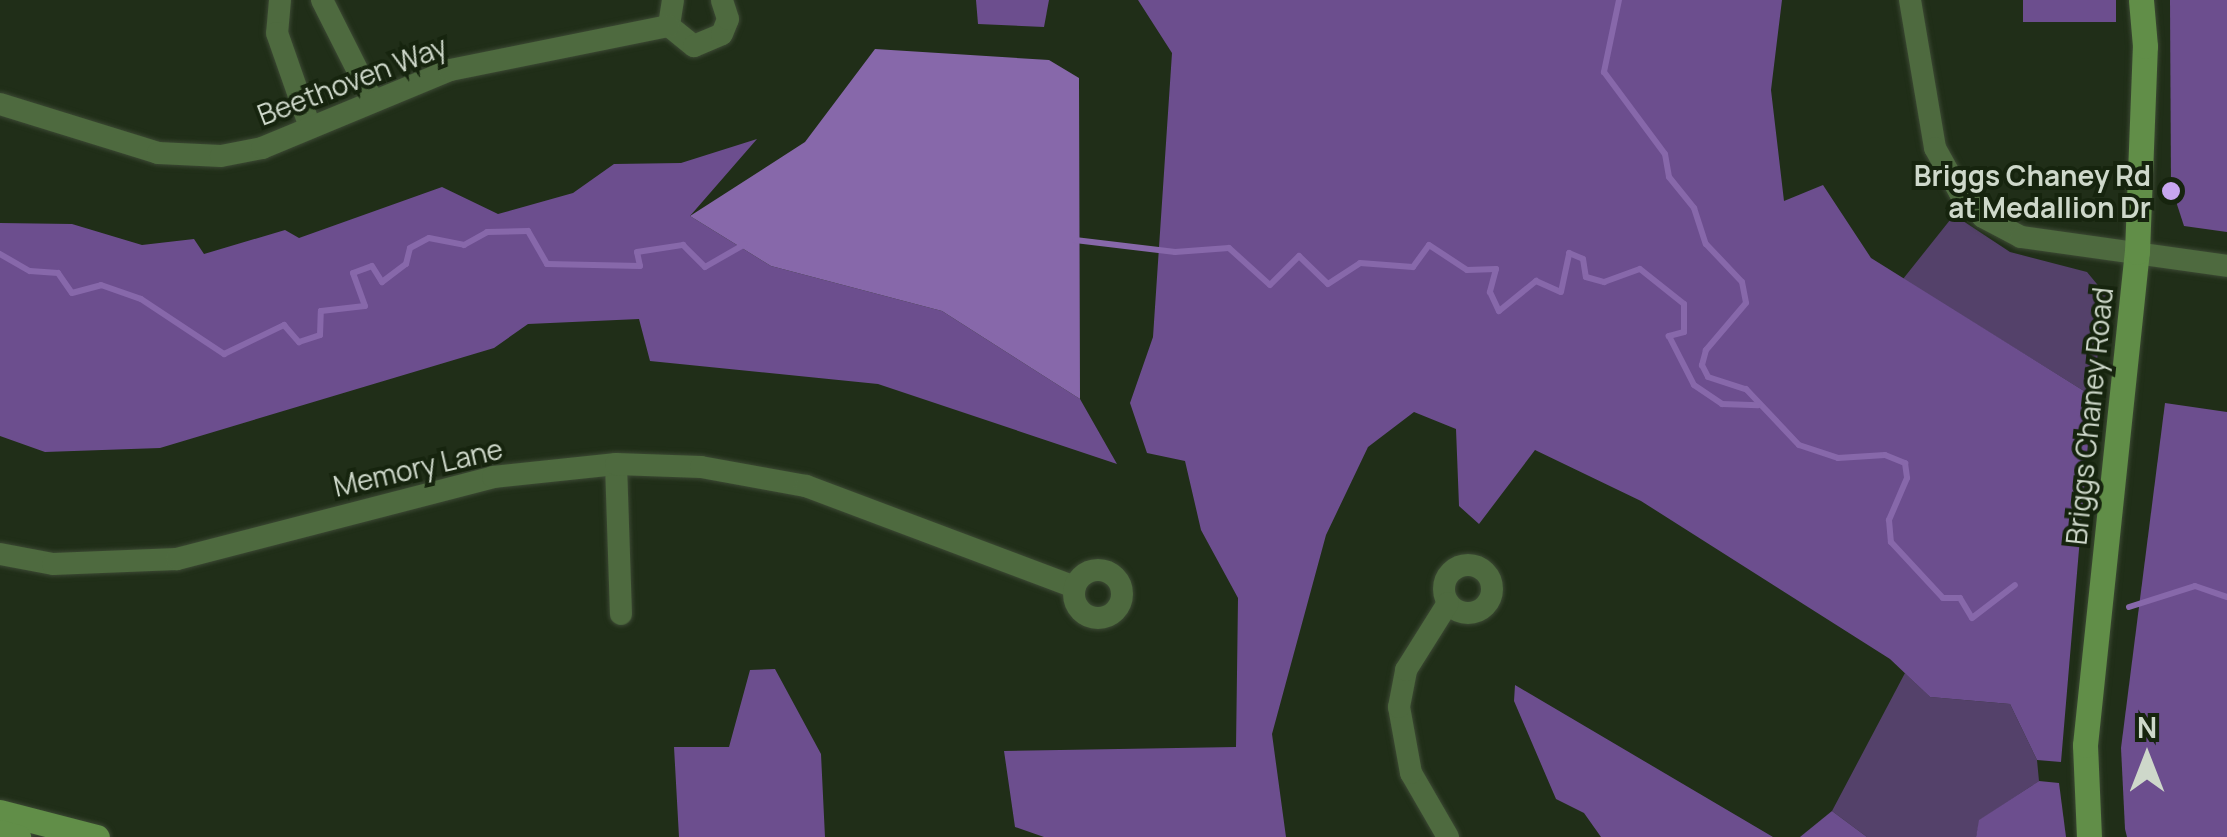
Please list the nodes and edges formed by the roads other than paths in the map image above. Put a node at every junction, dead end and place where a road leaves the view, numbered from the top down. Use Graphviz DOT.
graph roads {
  1 [pos="280,0"];
  2 [pos="322,0"];
  3 [pos="673,0"];
  4 [pos="722,0"];
  5 [pos="1910,0"];
  6 [pos="2141,0"];
  7 [pos="669,26"];
  8 [pos="373,101"];
  9 [pos="0,104"];
  10 [pos="310,128"];
  11 [pos="2137,252"];
  12 [pos="2227,266"];
  13 [pos="616,464"];
  14 [pos="0,554"];
  15 [pos="1075,587"];
  16 [pos="1448,603"];
  17 [pos="622,614"];
  18 [pos="0,812"];
  19 [pos="0,832"];
  20 [pos="18,837"];
  21 [pos="96,837"];
  22 [pos="1448,837"];
  23 [pos="2089,837"];
  1 -- 10 [label="street"];
  2 -- 8 [label="street"];
  3 -- 7 [label="street"];
  4 -- 7 [label="street"];
  5 -- 11 [label="street"];
  6 -- 11 [label="main road, Briggs Chaney Road"];
  7 -- 8 [label="street, Beethoven Way"];
  8 -- 10 [label="street, Beethoven Way"];
  9 -- 10 [label="street, Beethoven Way"];
  11 -- 12 [label="street"];
  11 -- 23 [label="main road, Briggs Chaney Road"];
  13 -- 14 [label="street, Memory Lane"];
  13 -- 15 [label="street, Memory Lane"];
  13 -- 17 [label="street"];
  16 -- 22 [label="street"];
  18 -- 21 [label="main road"];
  19 -- 20 [label="main road"];
}
